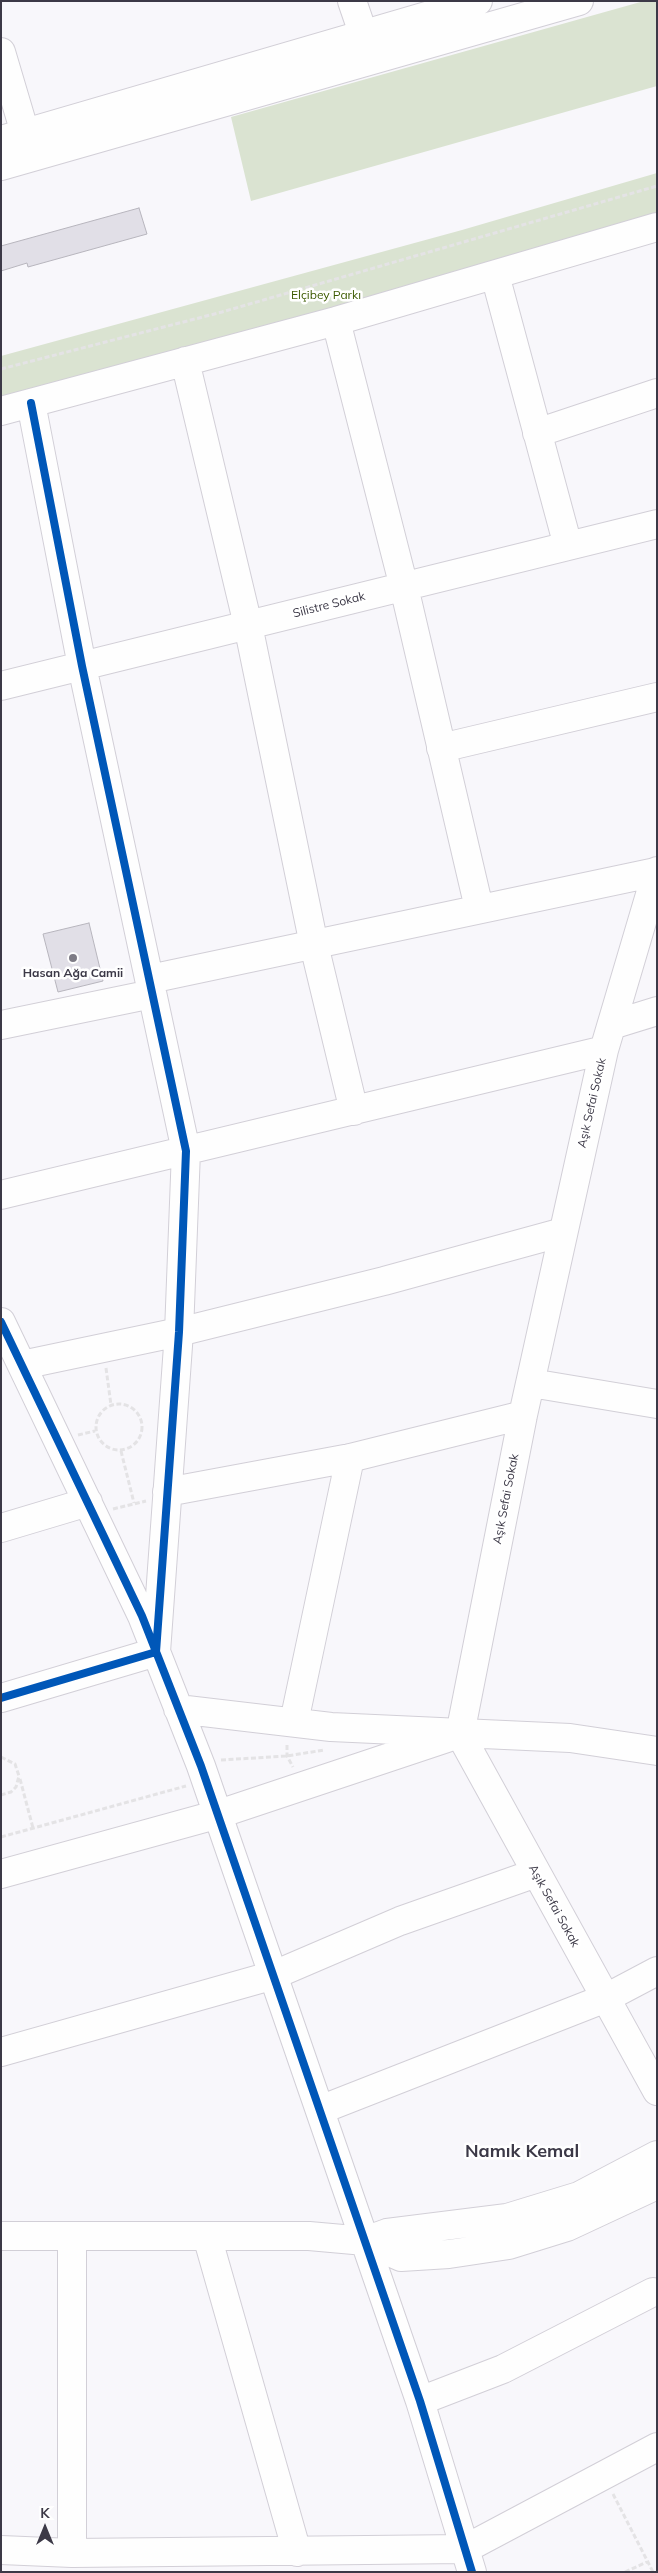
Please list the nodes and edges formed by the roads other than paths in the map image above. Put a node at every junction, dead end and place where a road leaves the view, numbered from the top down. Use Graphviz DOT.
graph roads {
  1 [pos="352,1"];
  2 [pos="478,1"];
  3 [pos="579,1"];
  4 [pos="363,34"];
  5 [pos="1,52"];
  6 [pos="13,137"];
  7 [pos="1,166"];
  8 [pos="657,227"];
  9 [pos="495,275"];
  10 [pos="336,321"];
  11 [pos="185,361"];
  12 [pos="657,393"];
  13 [pos="31,403"];
  14 [pos="1,411"];
  15 [pos="537,433"];
  16 [pos="657,524"];
  17 [pos="568,546"];
  18 [pos="404,587"];
  19 [pos="248,626"];
  20 [pos="82,666"];
  21 [pos="1,686"];
  22 [pos="657,697"];
  23 [pos="441,748"];
  24 [pos="657,871"];
  25 [pos="479,908"];
  26 [pos="314,945"];
  27 [pos="151,986"];
  28 [pos="657,1010"];
  29 [pos="1,1025"];
  30 [pos="608,1037"];
  31 [pos="354,1110"];
  32 [pos="186,1151"];
  33 [pos="1,1195"];
  34 [pos="563,1232"];
  35 [pos="1,1322"];
  36 [pos="179,1332"];
  37 [pos="13,1360"];
  38 [pos="530,1383"];
  39 [pos="657,1404"];
  40 [pos="523,1415"];
  41 [pos="350,1458"];
  42 [pos="167,1494"];
  43 [pos="91,1508"];
  44 [pos="1,1528"];
  45 [pos="156,1652"];
  46 [pos="1,1698"];
  47 [pos="178,1710"];
  48 [pos="294,1722"];
  49 [pos="460,1734"];
  50 [pos="657,1751"];
  51 [pos="219,1814"];
  52 [pos="536,1873"];
  53 [pos="1,1874"];
  54 [pos="657,1971"];
  55 [pos="274,1975"];
  56 [pos="606,1998"];
  57 [pos="1,2052"];
  58 [pos="657,2091"];
  59 [pos="320,2110"];
  60 [pos="657,2155"];
  61 [pos="657,2185"];
  62 [pos="1,2235"];
  63 [pos="72,2236"];
  64 [pos="207,2236"];
  65 [pos="365,2241"];
  66 [pos="653,2292"];
  67 [pos="420,2401"];
  68 [pos="657,2447"];
  69 [pos="1,2550"];
  70 [pos="297,2552"];
  71 [pos="72,2553"];
  72 [pos="468,2561"];
  1 -- 4 [label="street"];
  2 -- 4 [label="street"];
  3 -- 7 [label="street"];
  4 -- 6 [label="street"];
  5 -- 6 [label="street"];
  8 -- 9 [label="street"];
  9 -- 10 [label="street"];
  9 -- 15 [label="street"];
  10 -- 11 [label="street"];
  10 -- 18 [label="street"];
  11 -- 13 [label="street"];
  11 -- 19 [label="street"];
  12 -- 15 [label="street"];
  13 -- 14 [label="street"];
  13 -- 20 [label="street"];
  15 -- 17 [label="street"];
  16 -- 17 [label="street, Silistre Sokak"];
  17 -- 18 [label="street, Silistre Sokak"];
  18 -- 19 [label="street, Silistre Sokak"];
  18 -- 23 [label="street"];
  19 -- 20 [label="street, Silistre Sokak"];
  19 -- 26 [label="street"];
  20 -- 21 [label="street, Silistre Sokak"];
  20 -- 27 [label="street"];
  22 -- 23 [label="street"];
  23 -- 25 [label="street"];
  24 -- 25 [label="street"];
  24 -- 30 [label="street, Aşık Sefai Sokak"];
  25 -- 26 [label="street"];
  26 -- 27 [label="street"];
  26 -- 31 [label="street"];
  27 -- 29 [label="street"];
  27 -- 32 [label="street"];
  28 -- 30 [label="street"];
  30 -- 31 [label="street"];
  30 -- 34 [label="street, Aşık Sefai Sokak"];
  31 -- 32 [label="street"];
  32 -- 33 [label="street"];
  32 -- 36 [label="street"];
  34 -- 36 [label="street"];
  34 -- 38 [label="street, Aşık Sefai Sokak"];
  35 -- 37 [label="street"];
  36 -- 37 [label="street"];
  36 -- 42 [label="street"];
  37 -- 43 [label="street"];
  38 -- 39 [label="street"];
  38 -- 40 [label="street, Aşık Sefai Sokak"];
  40 -- 41 [label="street"];
  40 -- 49 [label="street, Aşık Sefai Sokak"];
  41 -- 42 [label="street"];
  41 -- 48 [label="street"];
  42 -- 45 [label="street"];
  43 -- 44 [label="street"];
  43 -- 45 [label="street"];
  45 -- 46 [label="street"];
  45 -- 47 [label="street"];
  47 -- 48 [label="street"];
  47 -- 51 [label="street"];
  48 -- 49 [label="street"];
  49 -- 50 [label="street"];
  49 -- 51 [label="street"];
  49 -- 52 [label="street, Aşık Sefai Sokak"];
  51 -- 53 [label="street"];
  51 -- 55 [label="street"];
  52 -- 55 [label="street"];
  52 -- 56 [label="street, Aşık Sefai Sokak"];
  54 -- 56 [label="street"];
  55 -- 57 [label="street"];
  55 -- 59 [label="street"];
  56 -- 58 [label="street, Aşık Sefai Sokak"];
  56 -- 59 [label="street"];
  59 -- 65 [label="street"];
  60 -- 65 [label="street"];
  61 -- 65 [label="street"];
  62 -- 63 [label="street"];
  63 -- 64 [label="street"];
  63 -- 71 [label="street"];
  64 -- 65 [label="street"];
  64 -- 70 [label="street"];
  65 -- 67 [label="street"];
  66 -- 67 [label="street"];
  67 -- 72 [label="street"];
  68 -- 72 [label="street"];
  69 -- 71 [label="street"];
  70 -- 71 [label="street"];
  70 -- 72 [label="street"];
}
